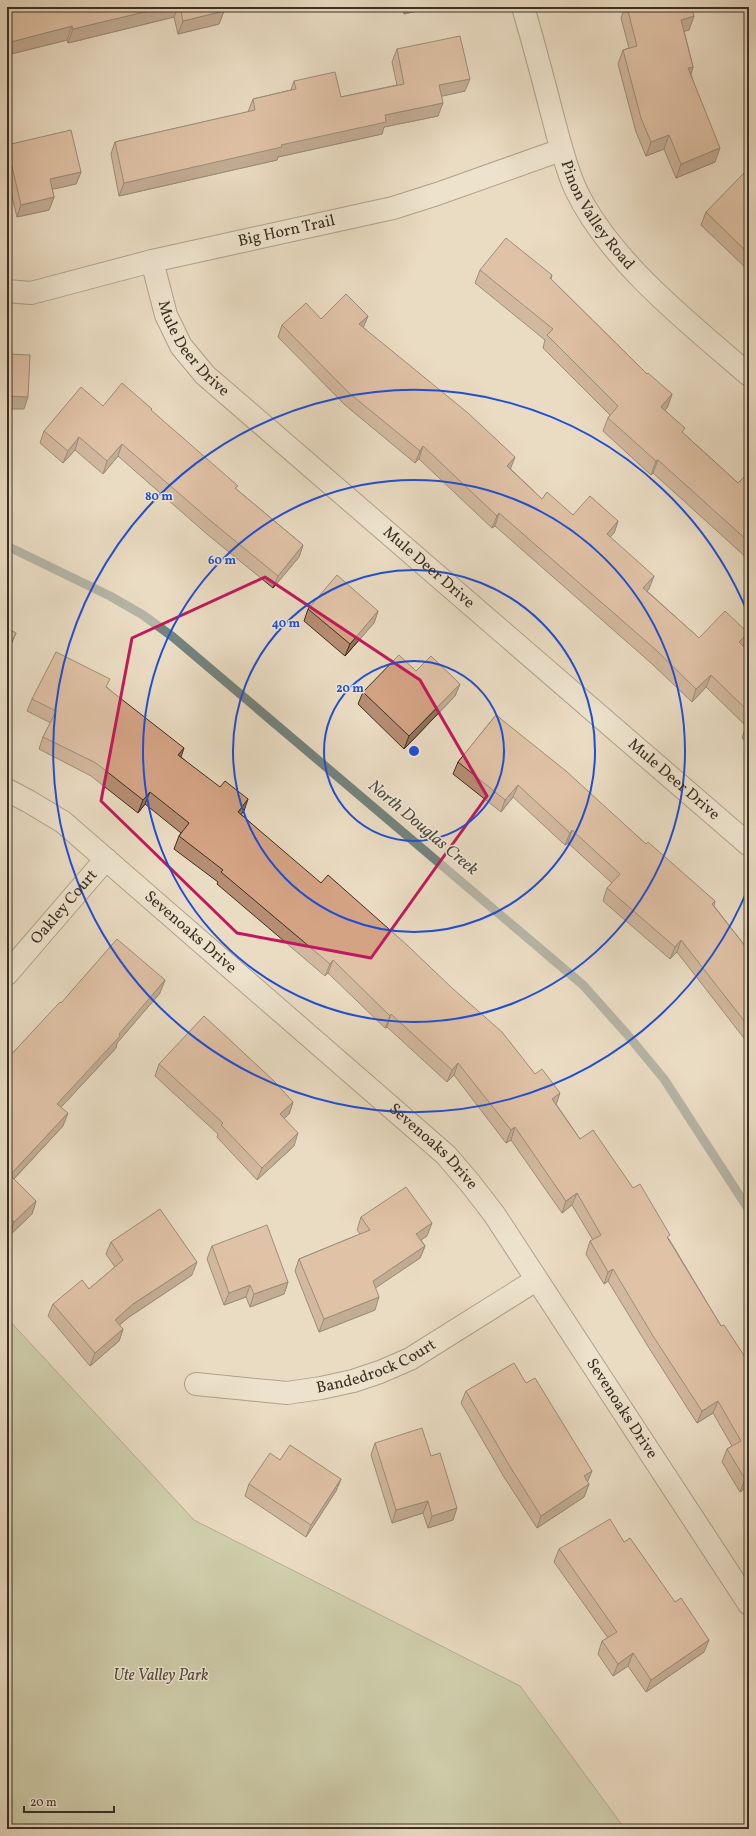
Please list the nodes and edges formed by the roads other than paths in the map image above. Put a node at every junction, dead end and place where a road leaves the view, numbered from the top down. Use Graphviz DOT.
graph roads {
  1 [pos="524,7"];
  2 [pos="561,150"];
  3 [pos="152,261"];
  4 [pos="7,291"];
  5 [pos="749,376"];
  6 [pos="7,790"];
  7 [pos="749,845"];
  8 [pos="106,859"];
  9 [pos="7,974"];
  10 [pos="536,1280"];
  11 [pos="196,1384"];
  12 [pos="749,1604"];
  1 -- 2 [label="street, Pinon Valley Road"];
  2 -- 3 [label="street, Big Horn Trail"];
  2 -- 5 [label="street, Pinon Valley Road"];
  3 -- 4 [label="street, Big Horn Trail"];
  3 -- 7 [label="street, Mule Deer Drive"];
  6 -- 8 [label="street, Sevenoaks Drive"];
  8 -- 9 [label="street, Oakley Court"];
  8 -- 10 [label="street, Sevenoaks Drive"];
  10 -- 11 [label="street, Bandedrock Court"];
  10 -- 12 [label="street, Sevenoaks Drive"];
}
